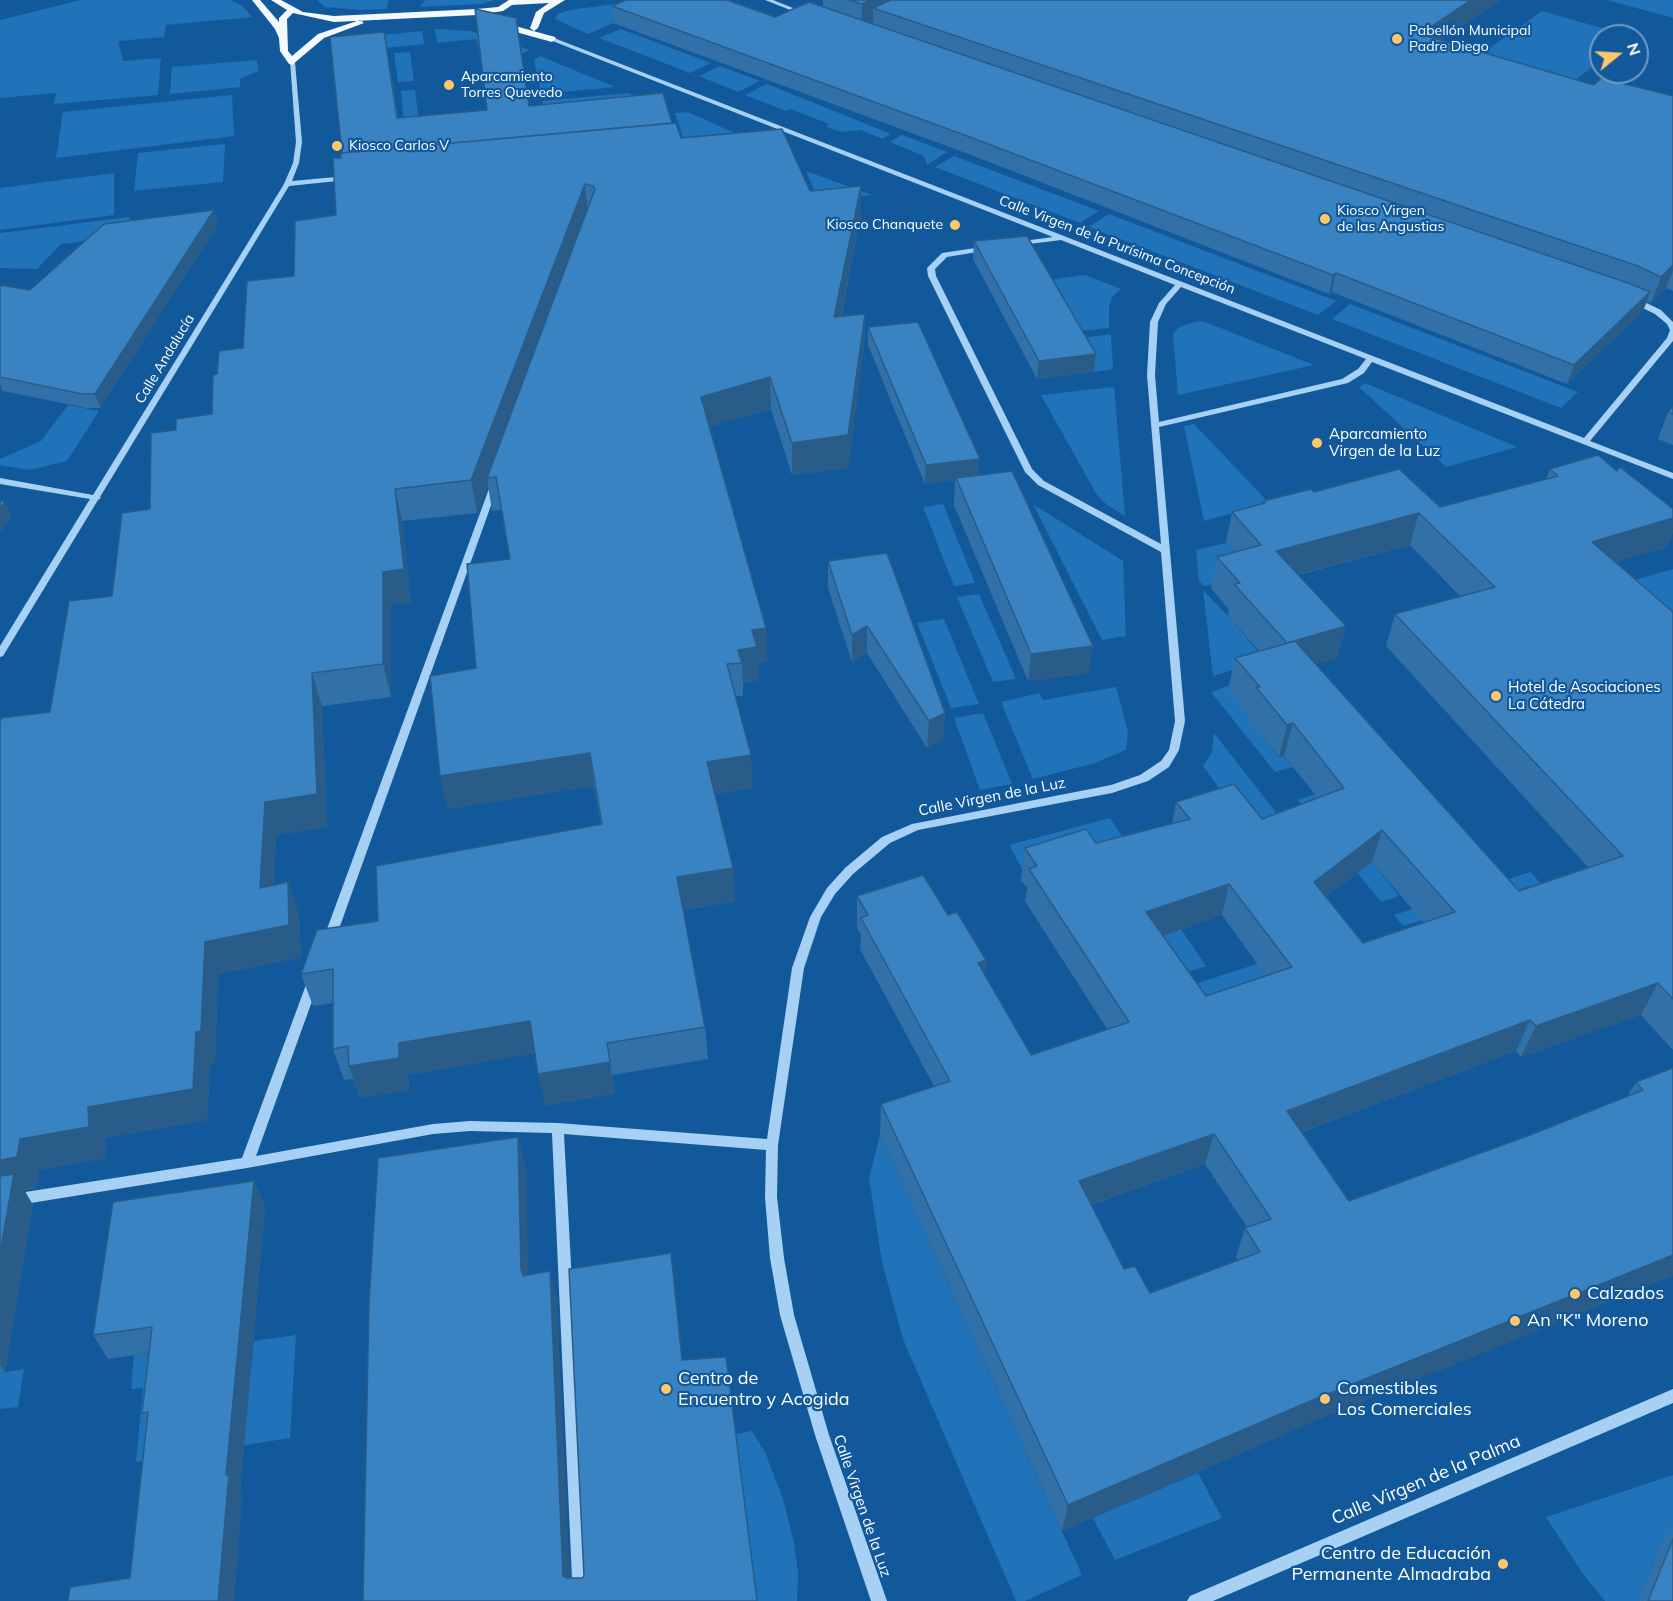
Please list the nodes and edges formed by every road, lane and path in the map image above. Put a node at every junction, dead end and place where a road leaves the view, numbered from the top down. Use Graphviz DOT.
graph roads {
  1 [pos="256,0"];
  2 [pos="275,0"];
  3 [pos="561,0"];
  4 [pos="565,0"];
  5 [pos="768,0"];
  6 [pos="291,5"];
  7 [pos="512,5"];
  8 [pos="807,6"];
  9 [pos="435,15"];
  10 [pos="374,18"];
  11 [pos="520,19"];
  12 [pos="478,21"];
  13 [pos="489,22"];
  14 [pos="534,28"];
  15 [pos="552,39"];
  16 [pos="284,42"];
  17 [pos="292,62"];
  18 [pos="789,132"];
  19 [pos="779,136"];
  20 [pos="354,178"];
  21 [pos="287,184"];
  22 [pos="1062,238"];
  23 [pos="1002,246"];
  24 [pos="992,247"];
  25 [pos="1180,284"];
  26 [pos="1625,297"];
  27 [pos="1673,330"];
  28 [pos="1371,358"];
  29 [pos="1156,425"];
  30 [pos="1586,442"];
  31 [pos="1673,476"];
  32 [pos="497,479"];
  33 [pos="0,481"];
  34 [pos="97,498"];
  35 [pos="1166,551"];
  36 [pos="0,654"];
  37 [pos="325,951"];
  38 [pos="317,974"];
  39 [pos="558,1128"];
  40 [pos="772,1145"];
  41 [pos="247,1163"];
  42 [pos="0,1202"];
  43 [pos="1673,1395"];
  44 [pos="581,1601"];
  45 [pos="879,1601"];
  46 [pos="1195,1601"];
  1 -- 16 [label="main road"];
  2 -- 6 [label="main road"];
  3 -- 7 [label="main road"];
  4 -- 14 [label="main road"];
  5 -- 8 [label="street"];
  6 -- 10 [label="main road"];
  6 -- 16 [label="main road"];
  7 -- 9 [label="main road"];
  9 -- 10 [label="main road"];
  9 -- 12 [label="main road"];
  10 -- 17 [label="main road"];
  11 -- 14 [label="main road"];
  13 -- 15 [label="main road"];
  14 -- 15 [label="main road"];
  15 -- 18 [label="street, Calle Virgen de la Purísima Concepción"];
  16 -- 17 [label="main road"];
  17 -- 21 [label="street, Calle Andalucía"];
  18 -- 19 [label="street"];
  18 -- 22 [label="street, Calle Virgen de la Purísima Concepción"];
  20 -- 21 [label="street"];
  21 -- 34 [label="street, Calle Andalucía"];
  22 -- 23 [label="street"];
  22 -- 25 [label="street, Calle Virgen de la Purísima Concepción"];
  24 -- 35 [label="street"];
  25 -- 28 [label="street, Calle Virgen de la Purísima Concepción"];
  25 -- 29 [label="street, Calle Virgen de la Luz"];
  26 -- 27 [label="street"];
  27 -- 30 [label="street"];
  28 -- 29 [label="street"];
  28 -- 30 [label="street, Calle Virgen de la Purísima Concepción"];
  29 -- 35 [label="street, Calle Virgen de la Luz"];
  30 -- 31 [label="street, Calle Virgen de la Purísima Concepción"];
  32 -- 37 [label="street"];
  33 -- 34 [label="street"];
  34 -- 36 [label="street, Calle Andalucía"];
  35 -- 40 [label="street, Calle Virgen de la Luz"];
  38 -- 41 [label="street"];
  39 -- 40 [label="street"];
  39 -- 41 [label="street"];
  39 -- 44 [label="street"];
  40 -- 45 [label="street, Calle Virgen de la Luz"];
  41 -- 42 [label="street"];
  43 -- 46 [label="street, Calle Virgen de la Palma"];
}
